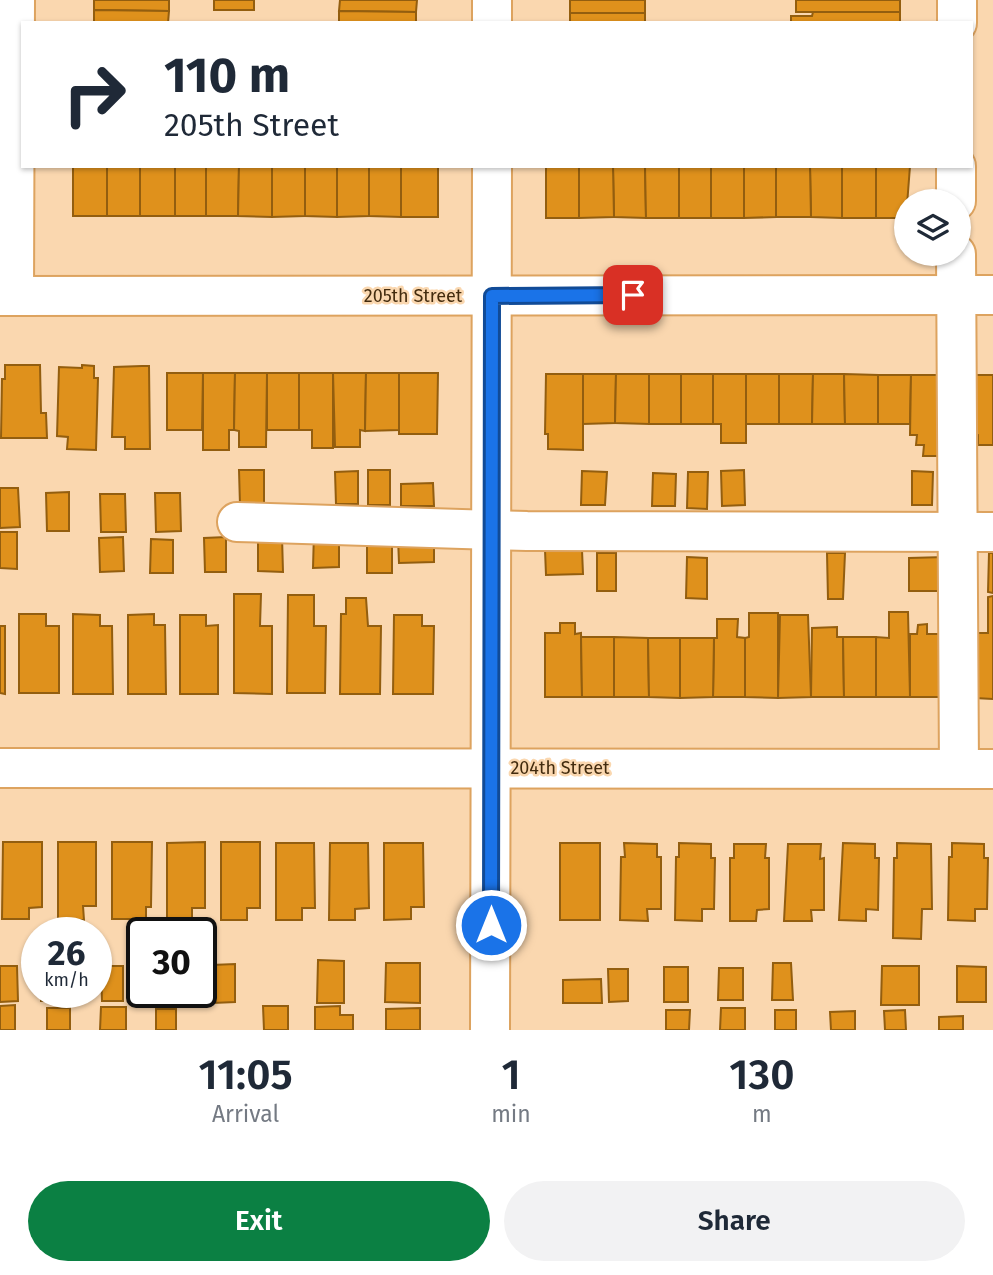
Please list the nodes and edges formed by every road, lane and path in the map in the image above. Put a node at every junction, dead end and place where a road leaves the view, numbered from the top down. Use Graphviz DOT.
graph roads {
  1 [pos="15,0"];
  2 [pos="492,0"];
  3 [pos="957,0"];
  4 [pos="492,21"];
  5 [pos="957,21"];
  6 [pos="19,66"];
  7 [pos="492,168"];
  8 [pos="956,168"];
  9 [pos="956,189"];
  10 [pos="962,266"];
  11 [pos="975,295"];
  12 [pos="7,296"];
  13 [pos="492,296"];
  14 [pos="237,522"];
  15 [pos="492,530"];
  16 [pos="956,531"];
  17 [pos="993,532"];
  18 [pos="0,768"];
  19 [pos="491,768"];
  20 [pos="976,769"];
  21 [pos="490,1030"];
  1 -- 6 [label="street"];
  2 -- 4 [label="street"];
  3 -- 5 [label="street"];
  6 -- 12 [label="street"];
  7 -- 13 [label="street"];
  8 -- 9 [label="street"];
  10 -- 11 [label="street"];
  11 -- 13 [label="street, 205th Street"];
  11 -- 16 [label="street"];
  12 -- 13 [label="street, 205th Street"];
  13 -- 15 [label="street"];
  14 -- 15 [label="street"];
  15 -- 16 [label="street"];
  15 -- 19 [label="street"];
  16 -- 17 [label="street"];
  16 -- 20 [label="street"];
  18 -- 19 [label="street, 204th Street"];
  19 -- 20 [label="street, 204th Street"];
  19 -- 21 [label="street"];
}
